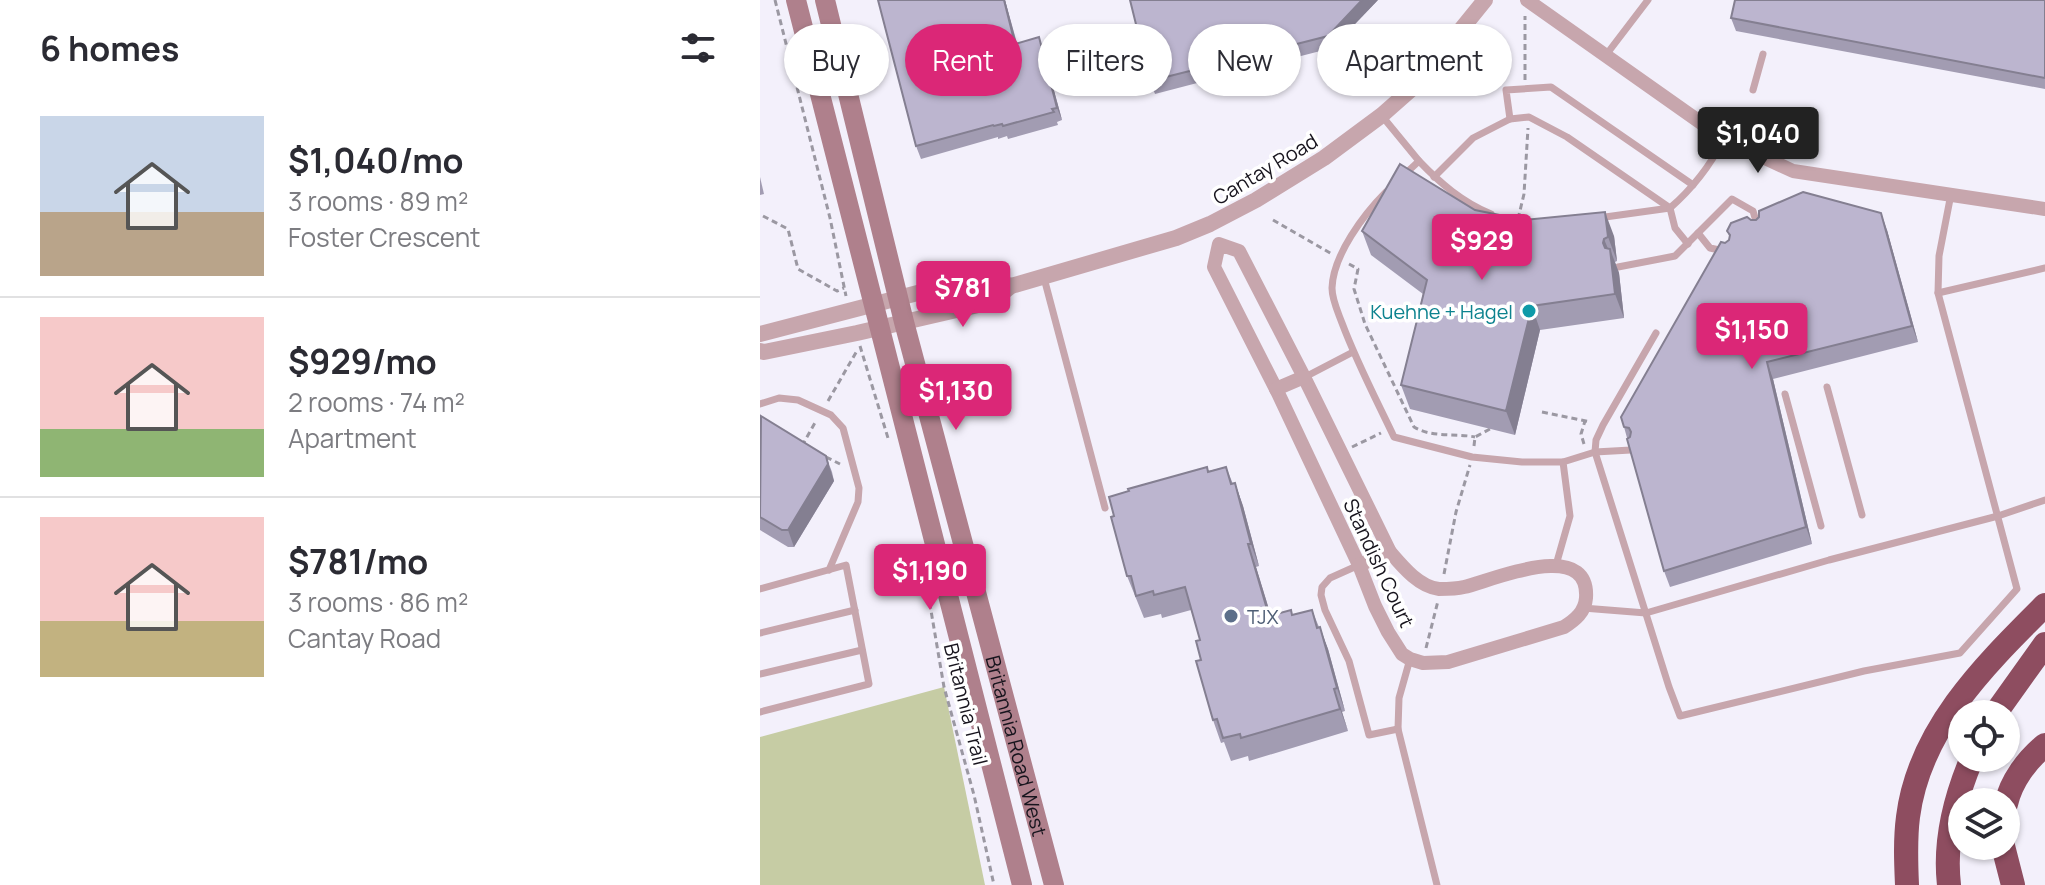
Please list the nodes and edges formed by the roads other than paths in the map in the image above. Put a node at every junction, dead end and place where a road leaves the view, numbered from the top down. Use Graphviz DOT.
graph roads {
  1 [pos="796,0"];
  2 [pos="825,0"];
  3 [pos="1485,0"];
  4 [pos="1527,0"];
  5 [pos="1648,0"];
  6 [pos="1763,54"];
  7 [pos="1605,56"];
  8 [pos="1753,90"];
  9 [pos="1382,115"];
  10 [pos="1510,119"];
  11 [pos="1724,139"];
  12 [pos="1419,161"];
  13 [pos="1434,177"];
  14 [pos="1693,185"];
  15 [pos="1951,194"];
  16 [pos="1670,208"];
  17 [pos="2045,209"];
  18 [pos="1500,217"];
  19 [pos="1592,219"];
  20 [pos="1210,224"];
  21 [pos="1759,231"];
  22 [pos="1698,233"];
  23 [pos="1219,244"];
  24 [pos="1688,244"];
  25 [pos="1730,253"];
  26 [pos="1618,267"];
  27 [pos="2045,268"];
  28 [pos="1044,276"];
  29 [pos="1011,286"];
  30 [pos="1938,293"];
  31 [pos="886,300"];
  32 [pos="892,325"];
  33 [pos="1656,333"];
  34 [pos="760,334"];
  35 [pos="760,351"];
  36 [pos="1353,352"];
  37 [pos="1304,377"];
  38 [pos="1827,387"];
  39 [pos="1276,389"];
  40 [pos="1785,394"];
  41 [pos="760,404"];
  42 [pos="1631,450"];
  43 [pos="1591,454"];
  44 [pos="1563,462"];
  45 [pos="2045,500"];
  46 [pos="1105,508"];
  47 [pos="1862,515"];
  48 [pos="1998,516"];
  49 [pos="1821,526"];
  50 [pos="1390,552"];
  51 [pos="1359,565"];
  52 [pos="1556,565"];
  53 [pos="829,570"];
  54 [pos="760,589"];
  55 [pos="2045,605"];
  56 [pos="1583,608"];
  57 [pos="855,610"];
  58 [pos="1646,613"];
  59 [pos="760,633"];
  60 [pos="2045,644"];
  61 [pos="862,650"];
  62 [pos="1416,661"];
  63 [pos="760,674"];
  64 [pos="2005,700"];
  65 [pos="760,712"];
  66 [pos="1398,729"];
  67 [pos="2045,745"];
  68 [pos="1967,772"];
  69 [pos="2012,788"];
  70 [pos="2007,860"];
  71 [pos="1022,885"];
  72 [pos="1054,885"];
  73 [pos="1437,885"];
  74 [pos="1907,885"];
  75 [pos="1949,885"];
  76 [pos="2013,885"];
  1 -- 31 [label="main road, Britannia Road West"];
  2 -- 31 [label="main road, Britannia Road West"];
  3 -- 9 [label="street, Cantay Road"];
  4 -- 7 [label="street"];
  5 -- 7 [label="lane"];
  6 -- 8 [label="lane"];
  7 -- 11 [label="street"];
  9 -- 12 [label="lane"];
  9 -- 20 [label="street, Cantay Road"];
  10 -- 13 [label="lane"];
  10 -- 14 [label="lane"];
  10 -- 16 [label="lane"];
  11 -- 14 [label="lane"];
  11 -- 15 [label="street"];
  12 -- 13 [label="lane"];
  12 -- 36 [label="lane"];
  13 -- 18 [label="lane"];
  14 -- 16 [label="lane"];
  15 -- 17 [label="street"];
  15 -- 30 [label="lane"];
  16 -- 19 [label="lane"];
  16 -- 24 [label="lane"];
  20 -- 23 [label="street, Standish Court"];
  20 -- 28 [label="street, Cantay Road"];
  21 -- 22 [label="lane"];
  22 -- 24 [label="lane"];
  22 -- 25 [label="lane"];
  23 -- 37 [label="street, Standish Court"];
  23 -- 39 [label="street, Standish Court"];
  24 -- 26 [label="lane"];
  27 -- 30 [label="lane"];
  28 -- 29 [label="street, Cantay Road"];
  28 -- 46 [label="lane"];
  29 -- 31 [label="street, Cantay Road"];
  29 -- 32 [label="street, Cantay Road"];
  30 -- 48 [label="lane"];
  31 -- 32 [label="main road, Britannia Road West"];
  31 -- 34 [label="street, Cantay Road"];
  32 -- 35 [label="street, Cantay Road"];
  32 -- 71 [label="main road, Britannia Road West"];
  32 -- 72 [label="main road, Britannia Road West"];
  33 -- 43 [label="lane"];
  36 -- 37 [label="lane"];
  36 -- 44 [label="lane"];
  37 -- 39 [label="street"];
  37 -- 50 [label="street, Standish Court"];
  38 -- 47 [label="lane"];
  39 -- 51 [label="street, Standish Court"];
  40 -- 49 [label="lane"];
  41 -- 53 [label="lane"];
  42 -- 43 [label="lane"];
  43 -- 44 [label="lane"];
  43 -- 58 [label="lane"];
  44 -- 52 [label="lane"];
  45 -- 48 [label="lane"];
  48 -- 58 [label="lane"];
  48 -- 58 [label="lane"];
  50 -- 51 [label="street"];
  50 -- 52 [label="street, Standish Court"];
  51 -- 62 [label="street, Standish Court"];
  51 -- 66 [label="lane"];
  52 -- 56 [label="street"];
  53 -- 54 [label="lane"];
  53 -- 57 [label="lane"];
  55 -- 74 [label="highway"];
  56 -- 58 [label="lane"];
  56 -- 62 [label="street"];
  57 -- 59 [label="lane"];
  57 -- 61 [label="lane"];
  60 -- 64 [label="highway"];
  61 -- 63 [label="lane"];
  61 -- 65 [label="lane"];
  62 -- 66 [label="lane"];
  66 -- 73 [label="lane"];
  67 -- 69 [label="highway"];
  68 -- 75 [label="highway"];
  70 -- 76 [label="highway"];
}
